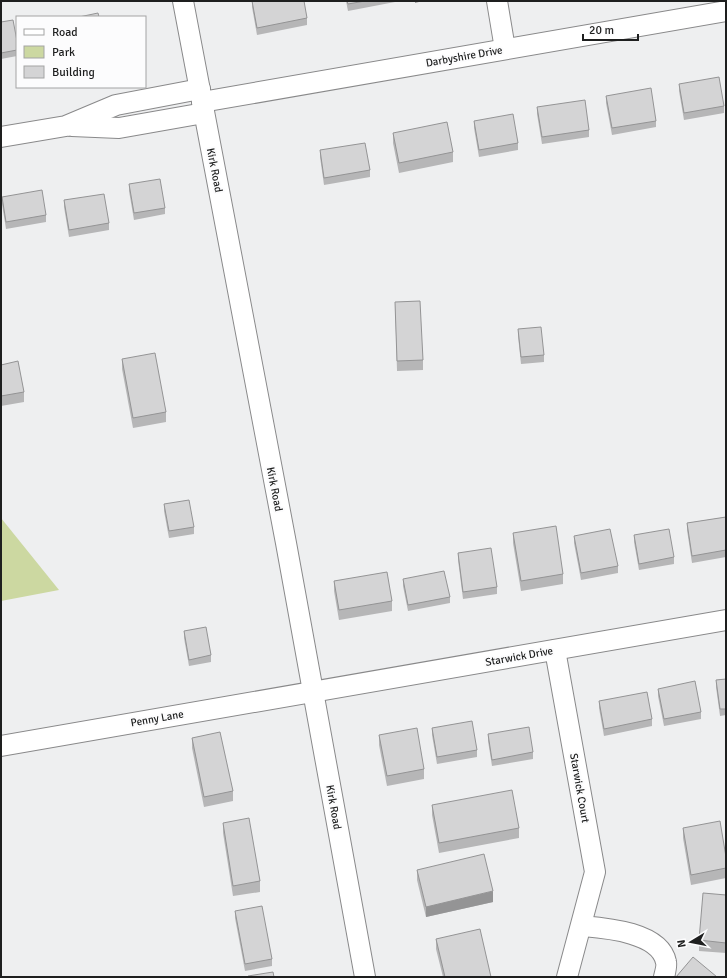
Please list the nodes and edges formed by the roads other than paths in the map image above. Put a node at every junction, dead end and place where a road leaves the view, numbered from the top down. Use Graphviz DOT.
graph roads {
  1 [pos="183,1"];
  2 [pos="497,1"];
  3 [pos="726,11"];
  4 [pos="505,49"];
  5 [pos="202,101"];
  6 [pos="1,137"];
  7 [pos="726,620"];
  8 [pos="555,650"];
  9 [pos="312,691"];
  10 [pos="1,746"];
  11 [pos="582,926"];
  12 [pos="364,977"];
  13 [pos="567,977"];
  14 [pos="664,977"];
  1 -- 5 [label="street, Kirk Road"];
  2 -- 4 [label="street"];
  3 -- 4 [label="street, Darbyshire Drive"];
  4 -- 5 [label="street, Darbyshire Drive"];
  5 -- 6 [label="street, Darbyshire Drive"];
  5 -- 9 [label="street, Kirk Road"];
  7 -- 8 [label="street, Starwick Drive"];
  8 -- 9 [label="street, Starwick Drive"];
  8 -- 11 [label="street, Starwick Court"];
  9 -- 10 [label="street, Penny Lane"];
  9 -- 12 [label="street, Kirk Road"];
  11 -- 13 [label="street, Starwick Court"];
  11 -- 14 [label="street"];
}
